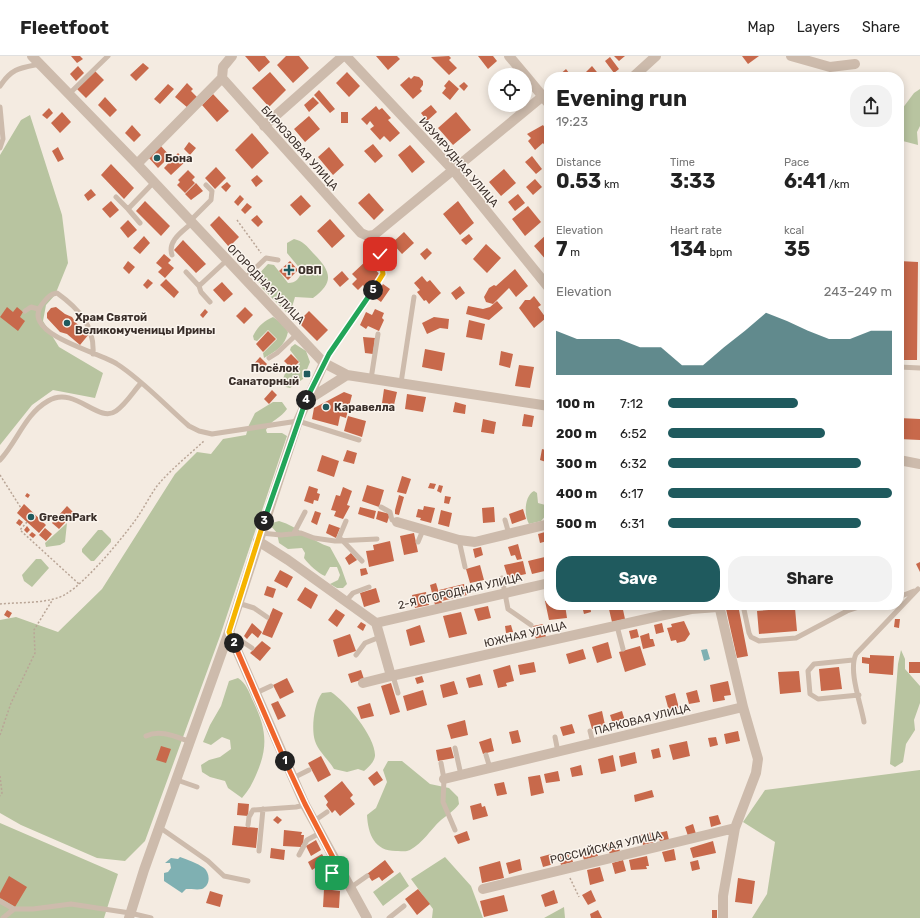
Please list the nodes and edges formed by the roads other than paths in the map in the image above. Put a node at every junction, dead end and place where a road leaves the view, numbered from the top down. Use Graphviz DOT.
graph roads {
  1 [pos="32,56"];
  2 [pos="108,56"];
  3 [pos="232,56"];
  4 [pos="343,56"];
  5 [pos="346,56"];
  6 [pos="509,56"];
  7 [pos="656,56"];
  8 [pos="791,56"];
  9 [pos="40,64"];
  10 [pos="855,64"];
  11 [pos="519,68"];
  12 [pos="638,72"];
  13 [pos="833,72"];
  14 [pos="222,78"];
  15 [pos="532,83"];
  16 [pos="0,86"];
  17 [pos="69,94"];
  18 [pos="544,98"];
  19 [pos="544,102"];
  20 [pos="0,107"];
  21 [pos="264,126"];
  22 [pos="0,148"];
  23 [pos="137,164"];
  24 [pos="454,171"];
  25 [pos="154,182"];
  26 [pos="206,185"];
  27 [pos="116,197"];
  28 [pos="128,209"];
  29 [pos="191,222"];
  30 [pos="140,224"];
  31 [pos="364,234"];
  32 [pos="172,255"];
  33 [pos="227,260"];
  34 [pos="278,260"];
  35 [pos="186,272"];
  36 [pos="244,279"];
  37 [pos="544,282"];
  38 [pos="199,286"];
  39 [pos="414,297"];
  40 [pos="210,302"];
  41 [pos="38,309"];
  42 [pos="25,312"];
  43 [pos="297,334"];
  44 [pos="378,334"];
  45 [pos="93,354"];
  46 [pos="270,358"];
  47 [pos="324,363"];
  48 [pos="904,367"];
  49 [pos="920,368"];
  50 [pos="346,375"];
  51 [pos="371,379"];
  52 [pos="140,383"];
  53 [pos="401,383"];
  54 [pos="306,401"];
  55 [pos="544,405"];
  56 [pos="298,421"];
  57 [pos="359,440"];
  58 [pos="0,460"];
  59 [pos="904,461"];
  60 [pos="920,464"];
  61 [pos="381,506"];
  62 [pos="305,512"];
  63 [pos="505,520"];
  64 [pos="346,521"];
  65 [pos="397,522"];
  66 [pos="544,525"];
  67 [pos="423,530"];
  68 [pos="294,533"];
  69 [pos="509,534"];
  70 [pos="259,537"];
  71 [pos="377,539"];
  72 [pos="340,540"];
  73 [pos="459,540"];
  74 [pos="418,542"];
  75 [pos="362,561"];
  76 [pos="465,566"];
  77 [pos="502,578"];
  78 [pos="544,585"];
  79 [pos="369,587"];
  80 [pos="919,588"];
  81 [pos="505,593"];
  82 [pos="904,595"];
  83 [pos="346,601"];
  84 [pos="238,603"];
  85 [pos="904,604"];
  86 [pos="687,610"];
  87 [pos="720,610"];
  88 [pos="744,610"];
  89 [pos="850,610"];
  90 [pos="898,610"];
  91 [pos="267,617"];
  92 [pos="376,623"];
  93 [pos="531,625"];
  94 [pos="616,626"];
  95 [pos="380,636"];
  96 [pos="231,637"];
  97 [pos="252,648"];
  98 [pos="623,649"];
  99 [pos="356,655"];
  100 [pos="853,660"];
  101 [pos="392,676"];
  102 [pos="363,683"];
  103 [pos="271,686"];
  104 [pos="255,693"];
  105 [pos="398,693"];
  106 [pos="859,696"];
  107 [pos="743,707"];
  108 [pos="864,722"];
  109 [pos="590,731"];
  110 [pos="146,736"];
  111 [pos="555,737"];
  112 [pos="191,742"];
  113 [pos="593,743"];
  114 [pos="455,748"];
  115 [pos="558,752"];
  116 [pos="486,755"];
  117 [pos="441,764"];
  118 [pos="490,768"];
  119 [pos="309,770"];
  120 [pos="461,775"];
  121 [pos="293,778"];
  122 [pos="444,779"];
  123 [pos="176,780"];
  124 [pos="197,787"];
  125 [pos="305,804"];
  126 [pos="263,809"];
  127 [pos="327,812"];
  128 [pos="314,821"];
  129 [pos="248,825"];
  130 [pos="159,827"];
  131 [pos="735,828"];
  132 [pos="455,830"];
  133 [pos="320,833"];
  134 [pos="259,851"];
  135 [pos="299,855"];
  136 [pos="339,869"];
  137 [pos="367,876"];
  138 [pos="248,881"];
  139 [pos="327,885"];
  140 [pos="350,888"];
  141 [pos="483,889"];
  142 [pos="0,901"];
  143 [pos="404,906"];
  144 [pos="14,910"];
  145 [pos="130,915"];
  146 [pos="2,918"];
  147 [pos="151,918"];
  148 [pos="367,918"];
  149 [pos="389,918"];
  150 [pos="723,918"];
  1 -- 9 [label="street, ОГОРОДНАЯ УЛИЦА"];
  2 -- 17 [label="lane"];
  3 -- 14 [label="street"];
  4 -- 21 [label="street"];
  5 -- 24 [label="street, ИЗУМРУДНАЯ УЛИЦА"];
  6 -- 11 [label="street"];
  7 -- 12 [label="street"];
  8 -- 13 [label="street"];
  9 -- 16 [label="lane"];
  9 -- 17 [label="street, ОГОРОДНАЯ УЛИЦА"];
  10 -- 13 [label="street"];
  14 -- 21 [label="street, БИРЮЗОВАЯ УЛИЦА"];
  14 -- 23 [label="street"];
  15 -- 18 [label="street"];
  17 -- 23 [label="street, ОГОРОДНАЯ УЛИЦА"];
  19 -- 24 [label="street"];
  20 -- 22 [label="lane"];
  21 -- 31 [label="street, БИРЮЗОВАЯ УЛИЦА"];
  23 -- 25 [label="street, ОГОРОДНАЯ УЛИЦА"];
  24 -- 31 [label="street"];
  24 -- 37 [label="street, ИЗУМРУДНАЯ УЛИЦА"];
  25 -- 28 [label="lane"];
  25 -- 29 [label="street, ОГОРОДНАЯ УЛИЦА"];
  26 -- 29 [label="lane"];
  27 -- 28 [label="lane"];
  28 -- 30 [label="lane"];
  29 -- 32 [label="lane"];
  29 -- 33 [label="street, ОГОРОДНАЯ УЛИЦА"];
  31 -- 47 [label="lane"];
  33 -- 36 [label="street, ОГОРОДНАЯ УЛИЦА"];
  33 -- 38 [label="lane"];
  34 -- 36 [label="lane"];
  35 -- 38 [label="lane"];
  36 -- 43 [label="street, ОГОРОДНАЯ УЛИЦА"];
  38 -- 40 [label="lane"];
  39 -- 53 [label="lane"];
  41 -- 42 [label="lane"];
  41 -- 45 [label="lane"];
  41 -- 45 [label="lane"];
  43 -- 46 [label="lane"];
  43 -- 47 [label="street, ОГОРОДНАЯ УЛИЦА"];
  44 -- 51 [label="lane"];
  45 -- 52 [label="lane"];
  47 -- 50 [label="street, ОГОРОДНАЯ УЛИЦА"];
  47 -- 54 [label="street"];
  48 -- 49 [label="lane"];
  50 -- 51 [label="street, ОГОРОДНАЯ УЛИЦА"];
  50 -- 54 [label="street"];
  51 -- 53 [label="street, ОГОРОДНАЯ УЛИЦА"];
  52 -- 56 [label="lane"];
  52 -- 58 [label="lane"];
  53 -- 55 [label="street, ОГОРОДНАЯ УЛИЦА"];
  54 -- 56 [label="street"];
  56 -- 57 [label="lane"];
  56 -- 70 [label="street"];
  59 -- 60 [label="street"];
  61 -- 65 [label="lane"];
  62 -- 68 [label="lane"];
  63 -- 69 [label="lane"];
  64 -- 72 [label="lane"];
  65 -- 67 [label="street"];
  66 -- 69 [label="street"];
  67 -- 73 [label="street"];
  67 -- 74 [label="lane"];
  68 -- 70 [label="lane"];
  68 -- 72 [label="lane"];
  69 -- 73 [label="street"];
  70 -- 83 [label="street"];
  70 -- 84 [label="street"];
  71 -- 72 [label="lane"];
  72 -- 75 [label="lane"];
  73 -- 76 [label="lane"];
  77 -- 81 [label="lane"];
  78 -- 81 [label="street, 2-Я ОГОРОДНАЯ УЛИЦА"];
  79 -- 83 [label="lane"];
  80 -- 82 [label="lane"];
  80 -- 85 [label="lane"];
  81 -- 92 [label="street, 2-Я ОГОРОДНАЯ УЛИЦА"];
  81 -- 93 [label="lane"];
  83 -- 92 [label="street"];
  84 -- 91 [label="lane"];
  84 -- 96 [label="street"];
  86 -- 94 [label="street, ЮЖНАЯ УЛИЦА"];
  87 -- 107 [label="street"];
  88 -- 89 [label="lane"];
  90 -- 100 [label="lane"];
  92 -- 95 [label="street"];
  94 -- 98 [label="lane"];
  94 -- 101 [label="street, ЮЖНАЯ УЛИЦА"];
  95 -- 99 [label="lane"];
  95 -- 101 [label="street"];
  96 -- 97 [label="lane"];
  96 -- 104 [label="street"];
  96 -- 112 [label="street"];
  100 -- 106 [label="lane"];
  100 -- 106 [label="lane"];
  101 -- 102 [label="street, ЮЖНАЯ УЛИЦА"];
  101 -- 105 [label="lane"];
  103 -- 104 [label="lane"];
  104 -- 121 [label="street"];
  106 -- 108 [label="lane"];
  107 -- 113 [label="street, ПАРКОВАЯ УЛИЦА"];
  107 -- 131 [label="street"];
  109 -- 113 [label="lane"];
  110 -- 112 [label="lane"];
  111 -- 115 [label="lane"];
  112 -- 123 [label="street"];
  113 -- 115 [label="street, ПАРКОВАЯ УЛИЦА"];
  114 -- 120 [label="lane"];
  115 -- 118 [label="street, ПАРКОВАЯ УЛИЦА"];
  116 -- 118 [label="lane"];
  117 -- 122 [label="lane"];
  118 -- 120 [label="street, ПАРКОВАЯ УЛИЦА"];
  119 -- 121 [label="lane"];
  120 -- 122 [label="street, ПАРКОВАЯ УЛИЦА"];
  121 -- 125 [label="street"];
  122 -- 132 [label="lane"];
  123 -- 124 [label="lane"];
  123 -- 130 [label="street"];
  125 -- 126 [label="lane"];
  125 -- 128 [label="street"];
  126 -- 129 [label="lane"];
  126 -- 134 [label="lane"];
  127 -- 128 [label="lane"];
  128 -- 133 [label="street"];
  130 -- 138 [label="lane"];
  130 -- 145 [label="street"];
  131 -- 141 [label="street, РОССИЙСКАЯ УЛИЦА"];
  131 -- 150 [label="street"];
  133 -- 135 [label="lane"];
  133 -- 136 [label="street"];
  136 -- 139 [label="lane"];
  136 -- 140 [label="street"];
  137 -- 140 [label="lane"];
  140 -- 148 [label="street"];
  142 -- 144 [label="lane"];
  143 -- 149 [label="lane"];
  144 -- 145 [label="lane"];
  144 -- 146 [label="lane"];
  145 -- 147 [label="lane"];
}
